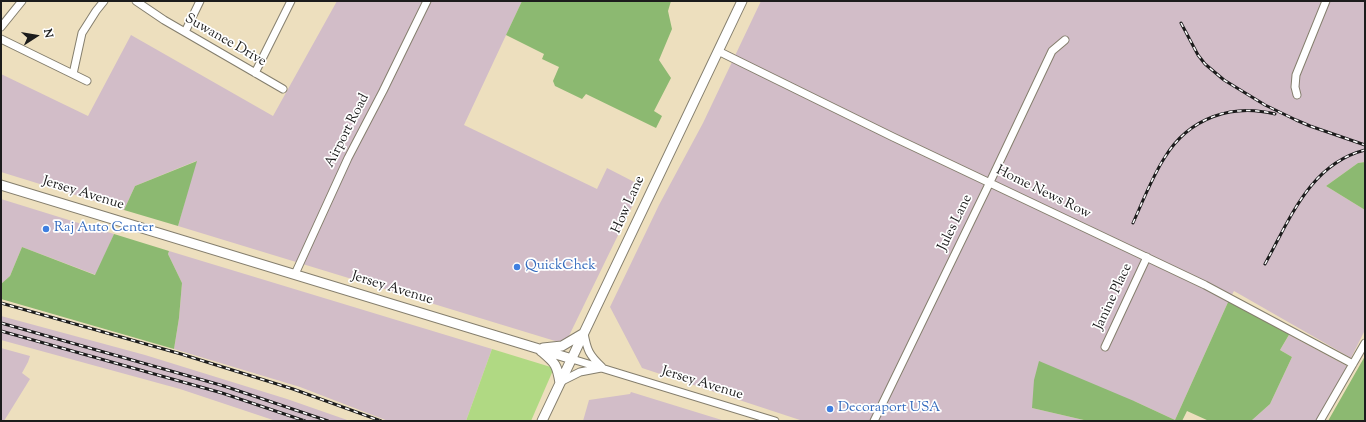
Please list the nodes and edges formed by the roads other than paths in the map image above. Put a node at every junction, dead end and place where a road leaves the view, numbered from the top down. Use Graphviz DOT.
graph roads {
  1 [pos="22,1"];
  2 [pos="104,1"];
  3 [pos="136,1"];
  4 [pos="200,1"];
  5 [pos="291,1"];
  6 [pos="427,1"];
  7 [pos="742,1"];
  8 [pos="1326,1"];
  9 [pos="1,27"];
  10 [pos="185,32"];
  11 [pos="1,39"];
  12 [pos="1065,40"];
  13 [pos="718,51"];
  14 [pos="255,73"];
  15 [pos="73,74"];
  16 [pos="87,81"];
  17 [pos="283,89"];
  18 [pos="1297,95"];
  19 [pos="990,182"];
  20 [pos="1,184"];
  21 [pos="1147,257"];
  22 [pos="295,274"];
  23 [pos="584,333"];
  24 [pos="1365,343"];
  25 [pos="1105,347"];
  26 [pos="537,348"];
  27 [pos="572,359"];
  28 [pos="1352,364"];
  29 [pos="603,368"];
  30 [pos="560,382"];
  31 [pos="542,421"];
  32 [pos="776,421"];
  33 [pos="874,421"];
  34 [pos="1320,421"];
  1 -- 9 [label="street"];
  2 -- 15 [label="street"];
  3 -- 10 [label="street, Suwanee Drive"];
  4 -- 10 [label="street"];
  5 -- 14 [label="street"];
  6 -- 22 [label="street, Airport Road"];
  7 -- 13 [label="main road, How Lane"];
  8 -- 18 [label="street"];
  10 -- 14 [label="street, Suwanee Drive"];
  11 -- 15 [label="street"];
  12 -- 19 [label="street, Jules Lane"];
  13 -- 19 [label="street, Home News Row"];
  13 -- 23 [label="main road, How Lane"];
  14 -- 17 [label="street, Suwanee Drive"];
  15 -- 16 [label="street"];
  19 -- 21 [label="street, Home News Row"];
  19 -- 33 [label="street, Jules Lane"];
  20 -- 22 [label="main road, Jersey Avenue"];
  21 -- 25 [label="street, Janine Place"];
  21 -- 28 [label="street, Home News Row"];
  22 -- 26 [label="main road, Jersey Avenue"];
  23 -- 26 [label="main road"];
  23 -- 27 [label="main road, How Lane"];
  23 -- 29 [label="street"];
  24 -- 28 [label="street"];
  26 -- 27 [label="main road, Jersey Avenue"];
  26 -- 30 [label="main road"];
  27 -- 29 [label="street, Jersey Avenue"];
  27 -- 30 [label="main road, How Lane"];
  28 -- 34 [label="street"];
  29 -- 30 [label="street"];
  29 -- 32 [label="street, Jersey Avenue"];
  30 -- 31 [label="main road, How Lane"];
}
